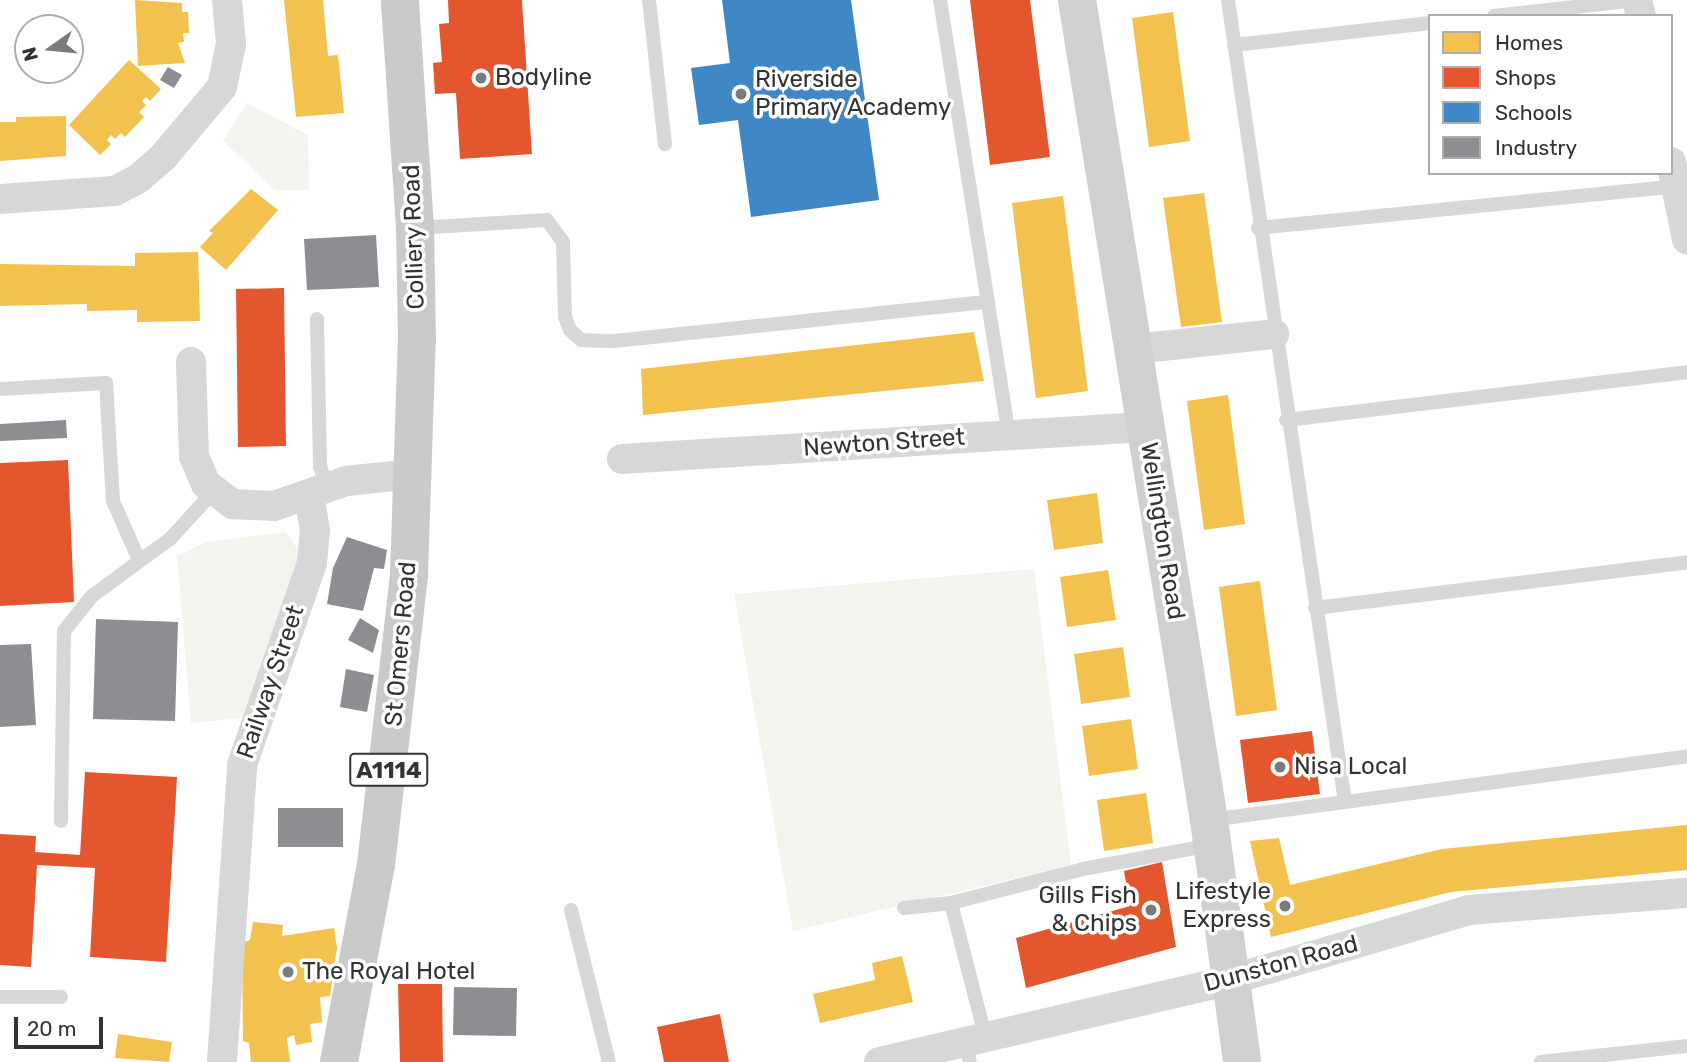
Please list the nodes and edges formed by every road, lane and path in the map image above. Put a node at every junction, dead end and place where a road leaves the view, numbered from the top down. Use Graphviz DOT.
graph roads {
  1 [pos="227,0"];
  2 [pos="400,0"];
  3 [pos="649,0"];
  4 [pos="940,0"];
  5 [pos="1077,0"];
  6 [pos="1228,0"];
  7 [pos="1637,0"];
  8 [pos="1512,14"];
  9 [pos="1428,23"];
  10 [pos="1234,45"];
  11 [pos="665,144"];
  12 [pos="1674,174"];
  13 [pos="1666,175"];
  14 [pos="0,199"];
  15 [pos="415,228"];
  16 [pos="1258,228"];
  17 [pos="1687,239"];
  18 [pos="988,302"];
  19 [pos="317,319"];
  20 [pos="1274,334"];
  21 [pos="1134,349"];
  22 [pos="191,362"];
  23 [pos="1687,372"];
  24 [pos="0,389"];
  25 [pos="1286,420"];
  26 [pos="1145,427"];
  27 [pos="1009,435"];
  28 [pos="622,459"];
  29 [pos="413,474"];
  30 [pos="213,492"];
  31 [pos="318,492"];
  32 [pos="139,560"];
  33 [pos="1687,562"];
  34 [pos="1315,608"];
  35 [pos="1687,756"];
  36 [pos="1345,802"];
  37 [pos="61,821"];
  38 [pos="1210,832"];
  39 [pos="1687,893"];
  40 [pos="951,903"];
  41 [pos="904,908"];
  42 [pos="571,910"];
  43 [pos="1230,980"];
  44 [pos="0,997"];
  45 [pos="61,997"];
  46 [pos="973,1045"];
  47 [pos="1687,1046"];
  48 [pos="222,1062"];
  49 [pos="339,1062"];
  50 [pos="609,1062"];
  51 [pos="879,1062"];
  52 [pos="1242,1062"];
  53 [pos="1541,1062"];
  1 -- 14 [label="street"];
  2 -- 15 [label="main road, Colliery Road / A1114"];
  3 -- 11 [label="lane"];
  4 -- 18 [label="lane"];
  5 -- 21 [label="street, Wellington Road"];
  6 -- 10 [label="lane"];
  7 -- 8 [label="lane"];
  9 -- 10 [label="lane"];
  10 -- 16 [label="lane"];
  12 -- 17 [label="street"];
  13 -- 16 [label="lane"];
  15 -- 18 [label="lane"];
  15 -- 29 [label="main road, Colliery Road / A1114"];
  16 -- 20 [label="lane"];
  18 -- 27 [label="lane"];
  19 -- 31 [label="lane"];
  20 -- 21 [label="street"];
  20 -- 25 [label="lane"];
  21 -- 26 [label="street, Wellington Road"];
  22 -- 30 [label="street"];
  23 -- 25 [label="lane"];
  24 -- 32 [label="lane"];
  25 -- 34 [label="lane"];
  26 -- 27 [label="street, Newton Street"];
  26 -- 38 [label="street, Wellington Road"];
  27 -- 28 [label="street, Newton Street"];
  29 -- 31 [label="street"];
  29 -- 49 [label="main road, St Omers Road / A1114"];
  30 -- 31 [label="street"];
  30 -- 32 [label="lane"];
  31 -- 48 [label="street, Railway Street"];
  32 -- 37 [label="lane"];
  33 -- 34 [label="lane"];
  34 -- 36 [label="lane"];
  35 -- 36 [label="lane"];
  36 -- 38 [label="lane"];
  38 -- 40 [label="lane"];
  38 -- 43 [label="street, Wellington Road"];
  39 -- 43 [label="street, Dunston Road"];
  40 -- 41 [label="lane"];
  40 -- 46 [label="lane"];
  42 -- 50 [label="lane"];
  43 -- 46 [label="street, Dunston Road"];
  43 -- 52 [label="street, Wellington Road"];
  44 -- 45 [label="lane"];
  46 -- 51 [label="street, Dunston Road"];
  47 -- 53 [label="lane"];
}
